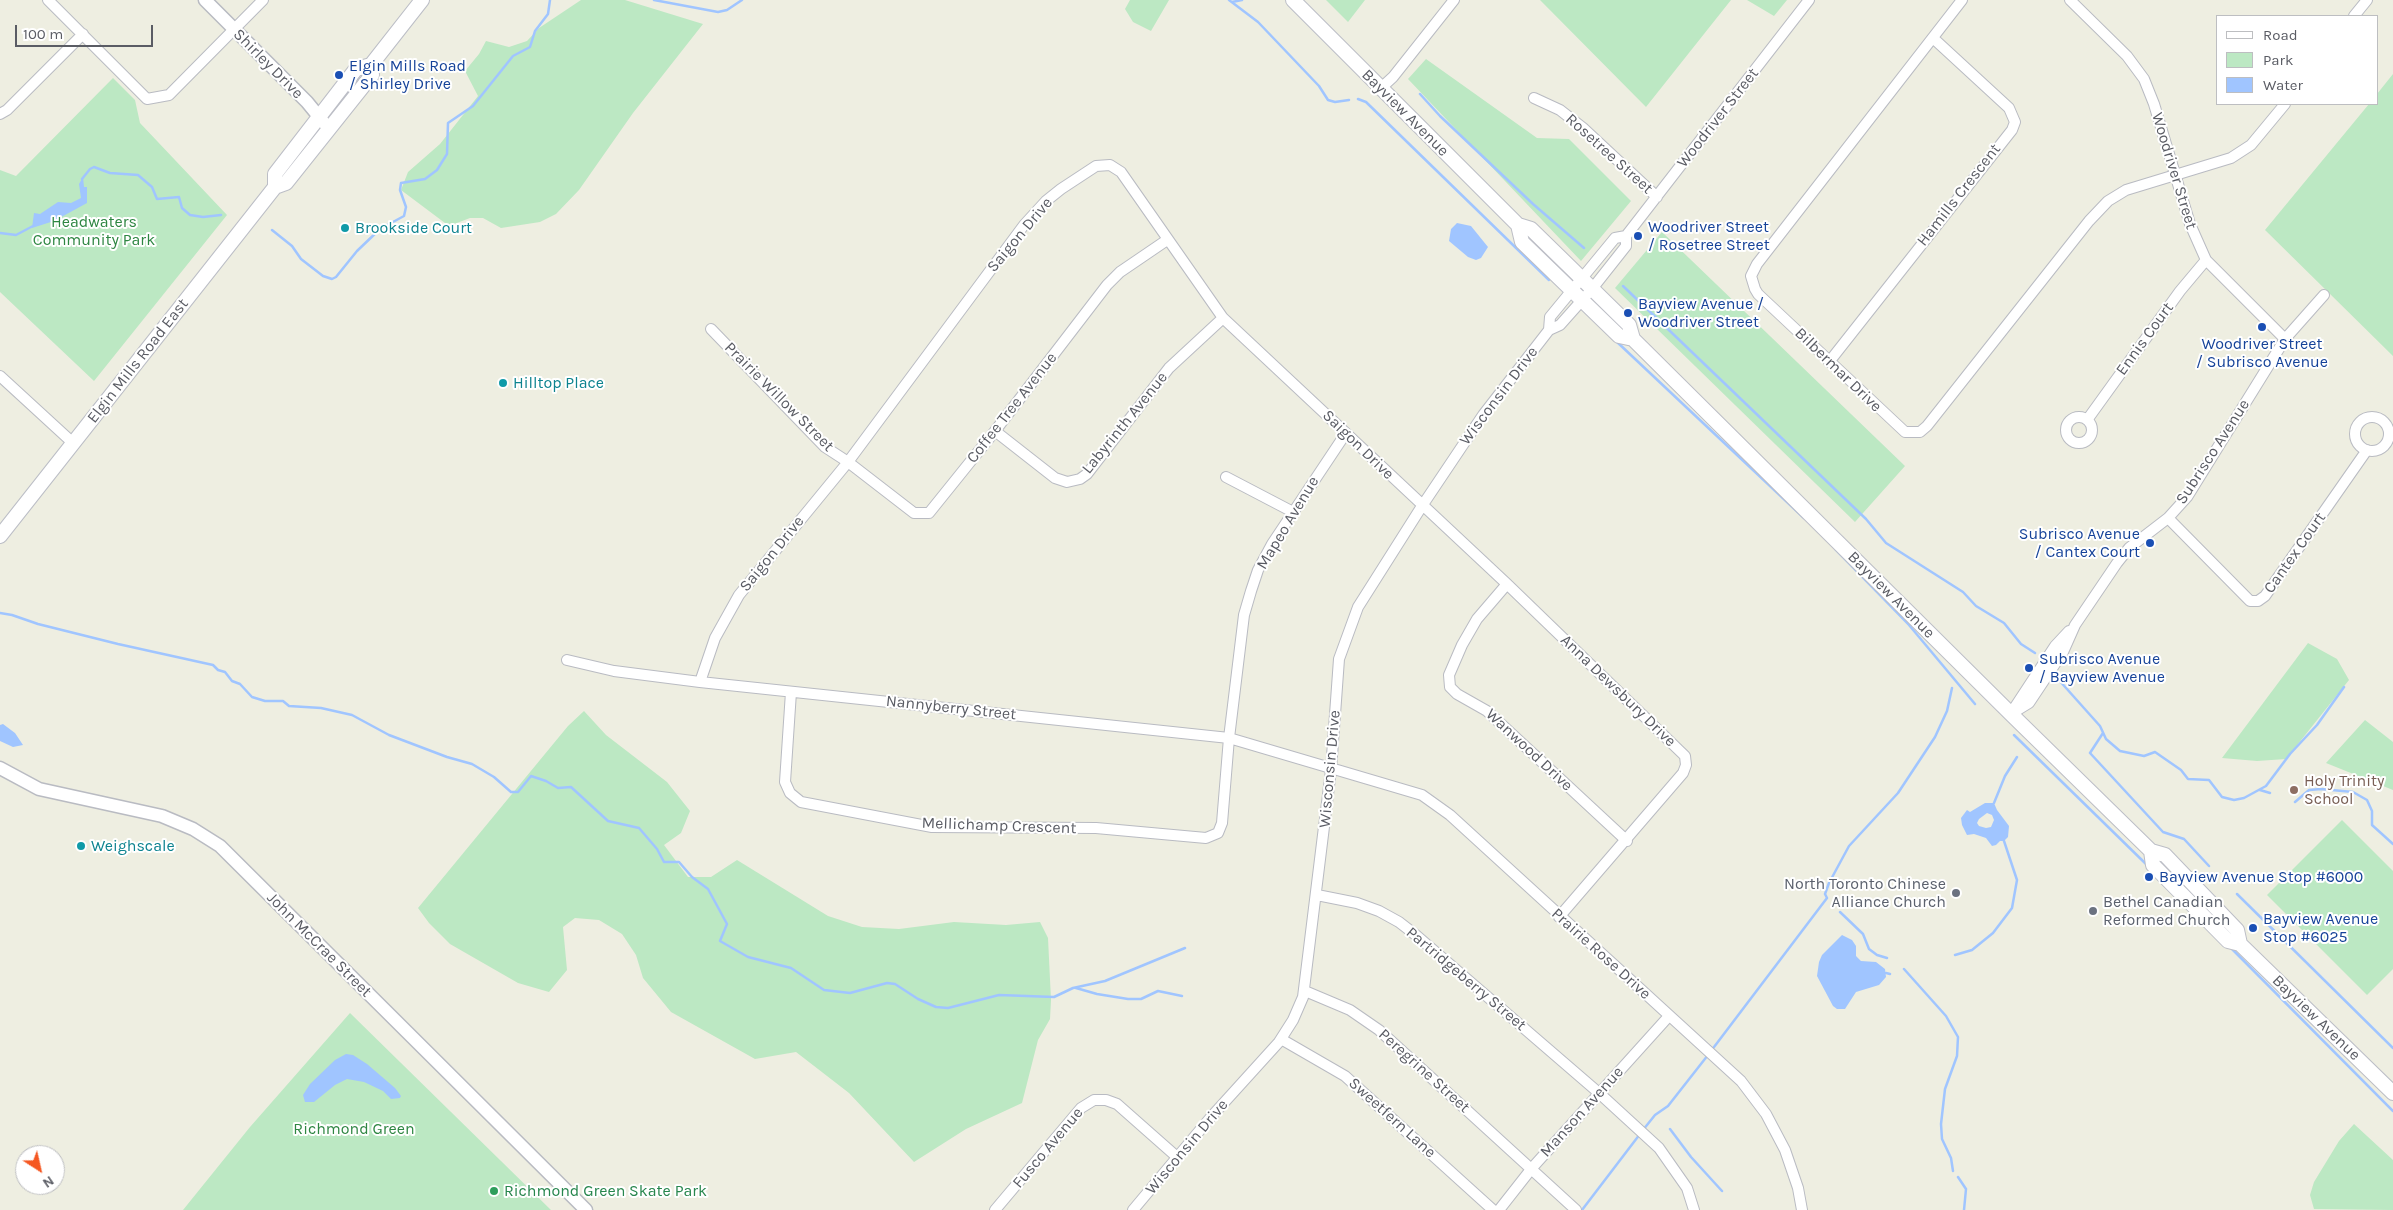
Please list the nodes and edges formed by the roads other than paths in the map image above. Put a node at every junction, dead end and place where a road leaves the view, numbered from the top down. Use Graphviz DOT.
graph roads {
  1 [pos="48,0"];
  2 [pos="205,0"];
  3 [pos="263,0"];
  4 [pos="422,0"];
  5 [pos="1293,0"];
  6 [pos="1454,0"];
  7 [pos="1809,0"];
  8 [pos="1962,0"];
  9 [pos="2070,0"];
  10 [pos="2367,0"];
  11 [pos="2355,15"];
  12 [pos="235,30"];
  13 [pos="83,34"];
  14 [pos="1933,38"];
  15 [pos="371,65"];
  16 [pos="1381,88"];
  17 [pos="1534,98"];
  18 [pos="2285,105"];
  19 [pos="0,114"];
  20 [pos="319,117"];
  21 [pos="329,129"];
  22 [pos="2175,176"];
  23 [pos="275,186"];
  24 [pos="1657,197"];
  25 [pos="1518,225"];
  26 [pos="1626,236"];
  27 [pos="1167,240"];
  28 [pos="2206,260"];
  29 [pos="1581,279"];
  30 [pos="1592,289"];
  31 [pos="1572,290"];
  32 [pos="2324,295"];
  33 [pos="1583,301"];
  34 [pos="1223,318"];
  35 [pos="711,329"];
  36 [pos="1549,330"];
  37 [pos="1633,339"];
  38 [pos="2284,339"];
  39 [pos="1829,362"];
  40 [pos="0,376"];
  41 [pos="2087,420"];
  42 [pos="995,431"];
  43 [pos="1346,433"];
  44 [pos="73,443"];
  45 [pos="2367,450"];
  46 [pos="848,462"];
  47 [pos="1226,477"];
  48 [pos="1422,506"];
  49 [pos="1293,512"];
  50 [pos="2168,518"];
  51 [pos="0,536"];
  52 [pos="1506,584"];
  53 [pos="567,660"];
  54 [pos="700,682"];
  55 [pos="791,692"];
  56 [pos="2011,714"];
  57 [pos="1229,738"];
  58 [pos="0,768"];
  59 [pos="1331,770"];
  60 [pos="1627,841"];
  61 [pos="1317,895"];
  62 [pos="1559,917"];
  63 [pos="1304,991"];
  64 [pos="1669,1016"];
  65 [pos="1281,1039"];
  66 [pos="1599,1093"];
  67 [pos="2393,1093"];
  68 [pos="1177,1157"];
  69 [pos="1532,1168"];
  70 [pos="586,1210"];
  71 [pos="995,1210"];
  72 [pos="1133,1210"];
  73 [pos="1493,1210"];
  74 [pos="1499,1210"];
  75 [pos="1576,1210"];
  76 [pos="1694,1210"];
  77 [pos="1802,1210"];
  1 -- 13 [label="street"];
  2 -- 12 [label="street, Shirley Drive"];
  3 -- 12 [label="street"];
  4 -- 15 [label="main road, Elgin Mills Road East"];
  5 -- 16 [label="main road, Bayview Avenue"];
  6 -- 16 [label="street"];
  7 -- 24 [label="street, Woodriver Street"];
  8 -- 14 [label="street, Bilbermar Drive"];
  9 -- 22 [label="street, Woodriver Street"];
  10 -- 11 [label="street"];
  12 -- 13 [label="street"];
  12 -- 20 [label="street, Shirley Drive"];
  13 -- 19 [label="street"];
  14 -- 39 [label="street, Bilbermar Drive"];
  14 -- 39 [label="street, Hamills Crescent"];
  15 -- 20 [label="main road, Elgin Mills Road East"];
  15 -- 21 [label="main road, Elgin Mills Road East"];
  16 -- 25 [label="main road, Bayview Avenue"];
  17 -- 24 [label="street, Rosetree Street"];
  18 -- 22 [label="street"];
  20 -- 21 [label="street, Shirley Drive"];
  20 -- 23 [label="main road, Elgin Mills Road East"];
  21 -- 23 [label="main road, Elgin Mills Road East"];
  22 -- 28 [label="street, Woodriver Street"];
  22 -- 39 [label="street, Bilbermar Drive"];
  23 -- 44 [label="main road, Elgin Mills Road East"];
  24 -- 26 [label="street, Woodriver Street"];
  25 -- 29 [label="main road, Bayview Avenue"];
  25 -- 31 [label="main road, Bayview Avenue"];
  26 -- 29 [label="street, Woodriver Street"];
  26 -- 30 [label="street, Woodriver Street"];
  27 -- 34 [label="street, Saigon Drive"];
  27 -- 42 [label="street, Coffee Tree Avenue"];
  27 -- 46 [label="street, Saigon Drive"];
  28 -- 38 [label="street, Woodriver Street"];
  28 -- 41 [label="street, Ennis Court"];
  29 -- 30 [label="main road, Bayview Avenue"];
  29 -- 31 [label="street, Wisconsin Drive"];
  30 -- 33 [label="street, Woodriver Street"];
  30 -- 37 [label="main road, Bayview Avenue"];
  31 -- 33 [label="main road, Bayview Avenue"];
  31 -- 36 [label="street, Wisconsin Drive"];
  32 -- 38 [label="street, Subrisco Avenue"];
  33 -- 36 [label="street, Wisconsin Drive"];
  33 -- 37 [label="main road, Bayview Avenue"];
  34 -- 42 [label="street, Labyrinth Avenue"];
  34 -- 43 [label="street, Saigon Drive"];
  35 -- 46 [label="street, Prairie Willow Street"];
  36 -- 48 [label="street, Wisconsin Drive"];
  37 -- 56 [label="main road, Bayview Avenue"];
  38 -- 50 [label="street, Subrisco Avenue"];
  40 -- 44 [label="street"];
  42 -- 46 [label="street, Coffee Tree Avenue"];
  43 -- 48 [label="street, Saigon Drive"];
  43 -- 49 [label="street, Mapeo Avenue"];
  44 -- 51 [label="main road, Elgin Mills Road East"];
  45 -- 50 [label="street, Cantex Court"];
  46 -- 54 [label="street, Saigon Drive"];
  47 -- 49 [label="street"];
  48 -- 52 [label="street, Anna Dewsbury Drive"];
  48 -- 59 [label="street, Wisconsin Drive"];
  49 -- 57 [label="street, Mapeo Avenue"];
  50 -- 56 [label="street, Subrisco Avenue"];
  52 -- 60 [label="street, Anna Dewsbury Drive"];
  52 -- 60 [label="street, Wanwood Drive"];
  53 -- 54 [label="street, Nannyberry Street"];
  54 -- 55 [label="street, Nannyberry Street"];
  55 -- 57 [label="street, Nannyberry Street"];
  55 -- 57 [label="street, Mellichamp Crescent"];
  56 -- 67 [label="main road, Bayview Avenue"];
  57 -- 59 [label="street, Nannyberry Street"];
  58 -- 70 [label="street, John McCrae Street"];
  59 -- 61 [label="street, Wisconsin Drive"];
  59 -- 62 [label="street, Prairie Rose Drive"];
  60 -- 62 [label="street, Anna Dewsbury Drive"];
  61 -- 63 [label="street, Wisconsin Drive"];
  61 -- 66 [label="street, Partridgeberry Street"];
  62 -- 64 [label="street, Prairie Rose Drive"];
  63 -- 65 [label="street, Wisconsin Drive"];
  63 -- 69 [label="street, Peregrine Street"];
  64 -- 66 [label="street, Manson Avenue"];
  64 -- 77 [label="street, Prairie Rose Drive"];
  65 -- 68 [label="street, Wisconsin Drive"];
  65 -- 73 [label="street, Sweetfern Lane"];
  66 -- 69 [label="street, Manson Avenue"];
  66 -- 76 [label="street, Partridgeberry Street"];
  68 -- 71 [label="street, Fusco Avenue"];
  68 -- 72 [label="street, Wisconsin Drive"];
  69 -- 74 [label="street, Manson Avenue"];
  69 -- 75 [label="street, Peregrine Street"];
}
